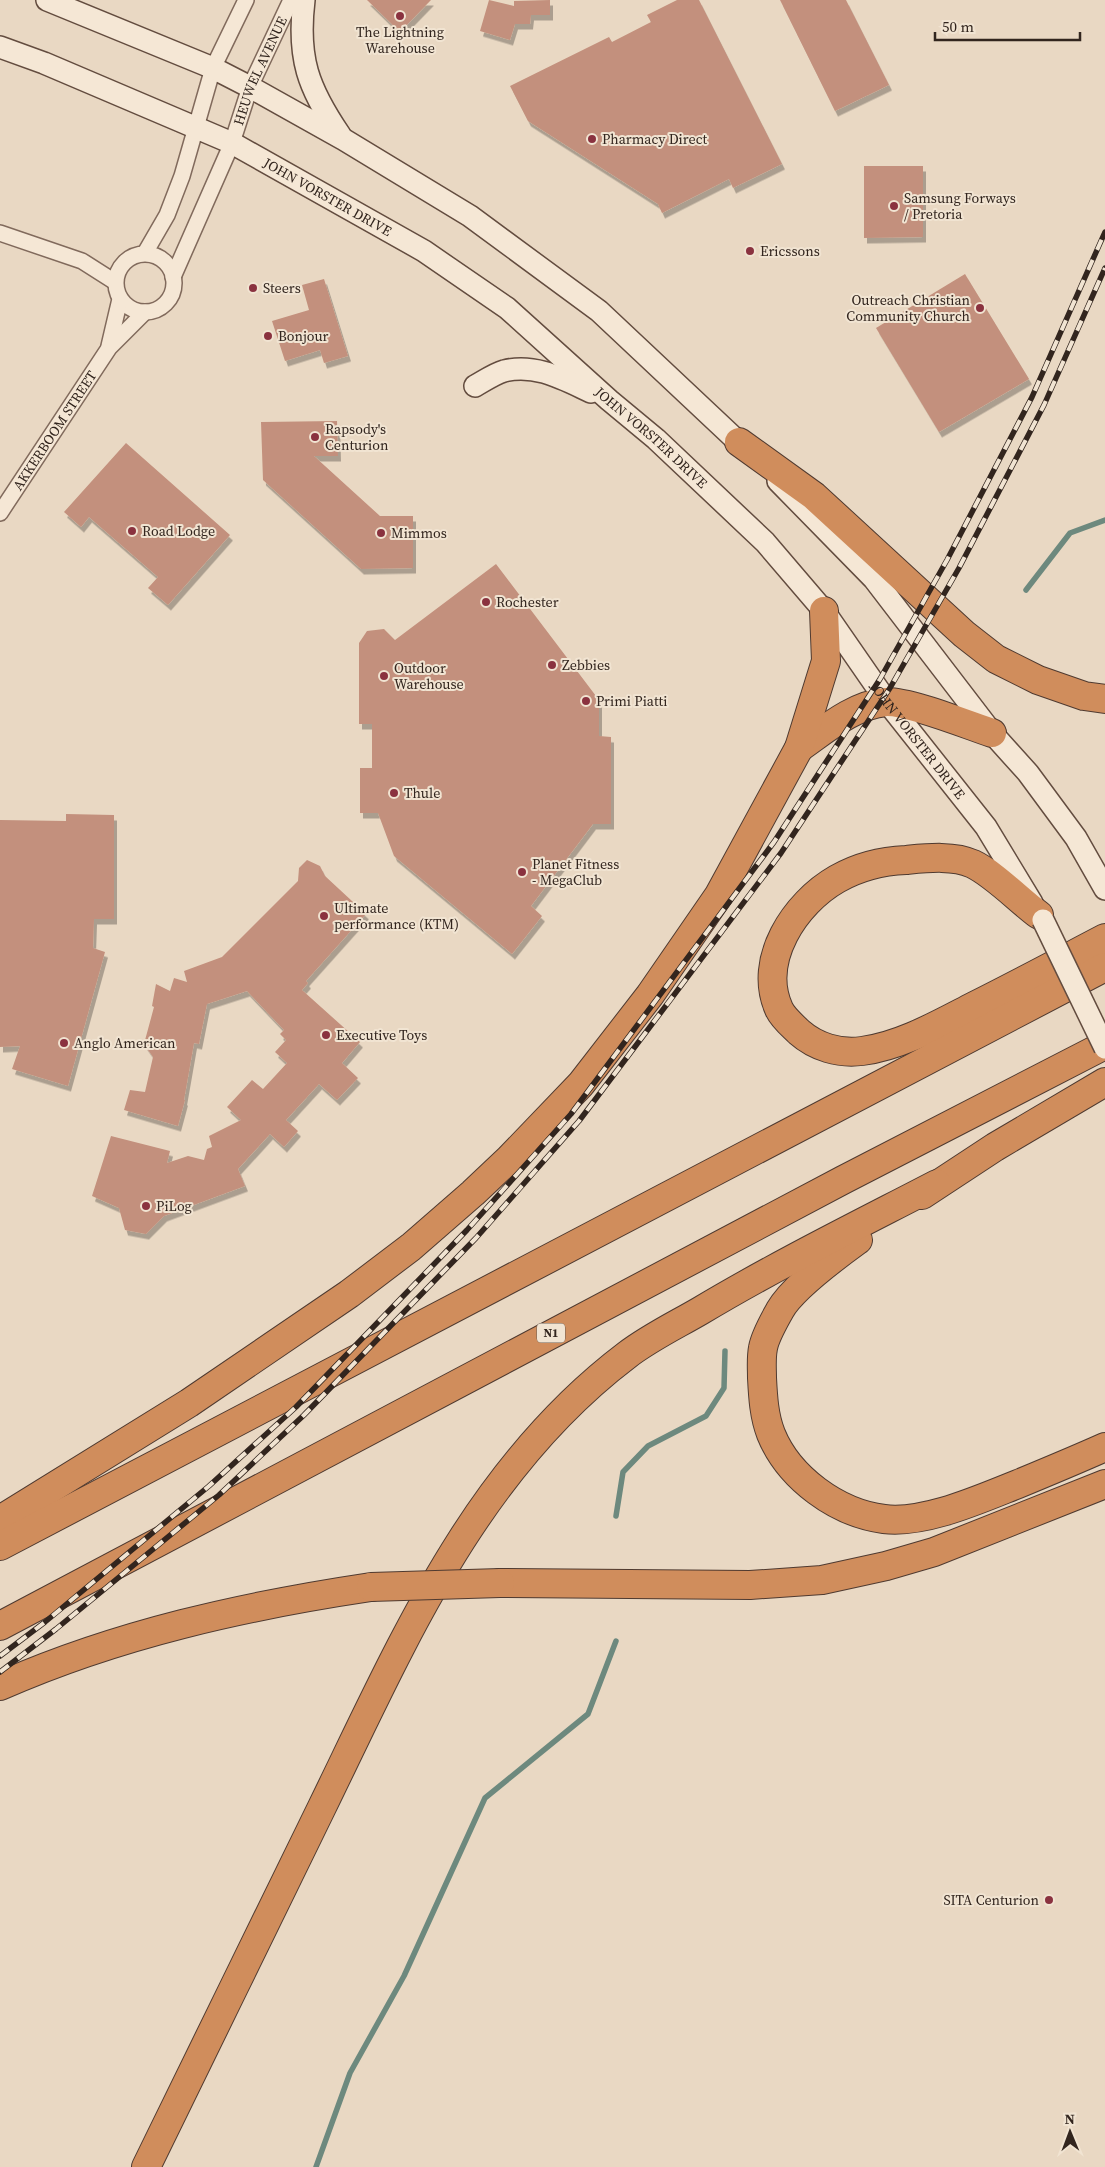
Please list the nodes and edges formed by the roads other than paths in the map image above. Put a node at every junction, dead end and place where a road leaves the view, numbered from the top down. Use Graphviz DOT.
graph roads {
  1 [pos="46,0"];
  2 [pos="246,0"];
  3 [pos="291,0"];
  4 [pos="304,0"];
  5 [pos="0,48"];
  6 [pos="213,68"];
  7 [pos="250,87"];
  8 [pos="196,126"];
  9 [pos="343,139"];
  10 [pos="232,143"];
  11 [pos="0,233"];
  12 [pos="146,254"];
  13 [pos="82,261"];
  14 [pos="121,265"];
  15 [pos="173,277"];
  16 [pos="115,282"];
  17 [pos="120,299"];
  18 [pos="145,312"];
  19 [pos="109,348"];
  20 [pos="475,386"];
  21 [pos="609,400"];
  22 [pos="739,442"];
  23 [pos="0,513"];
  24 [pos="824,611"];
  25 [pos="1105,699"];
  26 [pos="887,702"];
  27 [pos="992,733"];
  28 [pos="799,748"];
  29 [pos="1104,888"];
  30 [pos="1041,918"];
  31 [pos="1105,938"];
  32 [pos="1105,967"];
  33 [pos="1105,1047"];
  34 [pos="1105,1082"];
  35 [pos="937,1184"];
  36 [pos="1105,1439"];
  37 [pos="1105,1447"];
  38 [pos="1077,1460"];
  39 [pos="1105,1484"];
  40 [pos="1105,1493"];
  41 [pos="1052,1507"];
  42 [pos="0,1520"];
  43 [pos="0,1546"];
  44 [pos="0,1626"];
  45 [pos="0,1686"];
  46 [pos="146,2167"];
  1 -- 6 [label="main road"];
  2 -- 6 [label="street"];
  3 -- 7 [label="street, HEUWEL AVENUE"];
  4 -- 9 [label="main road"];
  5 -- 8 [label="main road, JOHN VORSTER DRIVE"];
  6 -- 7 [label="main road"];
  6 -- 8 [label="street"];
  7 -- 9 [label="main road"];
  7 -- 10 [label="street, HEUWEL AVENUE"];
  8 -- 10 [label="main road, JOHN VORSTER DRIVE"];
  8 -- 12 [label="street"];
  9 -- 22 [label="main road"];
  10 -- 15 [label="street"];
  10 -- 21 [label="main road, JOHN VORSTER DRIVE"];
  11 -- 13 [label="street"];
  12 -- 14 [label="street"];
  12 -- 15 [label="street"];
  13 -- 14 [label="street"];
  13 -- 16 [label="street"];
  14 -- 16 [label="street"];
  15 -- 18 [label="street"];
  16 -- 17 [label="street"];
  17 -- 18 [label="street"];
  17 -- 19 [label="street, AKKERBOOM STREET"];
  18 -- 19 [label="street, AKKERBOOM STREET"];
  19 -- 23 [label="street, AKKERBOOM STREET"];
  20 -- 21 [label="main road"];
  21 -- 24 [label="main road, JOHN VORSTER DRIVE"];
  22 -- 25 [label="highway"];
  22 -- 27 [label="main road"];
  24 -- 26 [label="main road, JOHN VORSTER DRIVE"];
  24 -- 28 [label="highway"];
  26 -- 27 [label="highway"];
  26 -- 28 [label="highway"];
  26 -- 30 [label="main road, JOHN VORSTER DRIVE"];
  27 -- 29 [label="main road"];
  28 -- 42 [label="highway"];
  30 -- 31 [label="highway"];
  30 -- 33 [label="main road, JOHN VORSTER DRIVE, bridge"];
  32 -- 43 [label="highway"];
  33 -- 44 [label="highway, N1"];
  34 -- 35 [label="highway"];
  35 -- 38 [label="highway"];
  35 -- 46 [label="highway"];
  36 -- 38 [label="highway"];
  37 -- 38 [label="highway"];
  39 -- 41 [label="highway"];
  40 -- 41 [label="highway"];
  41 -- 45 [label="highway, bridge"];
}
